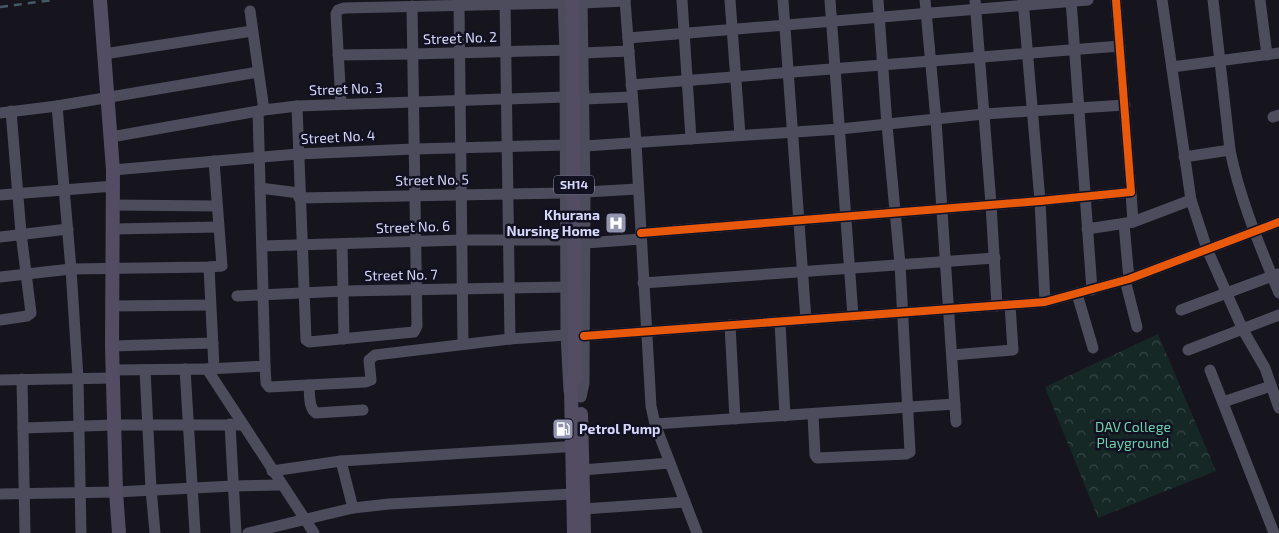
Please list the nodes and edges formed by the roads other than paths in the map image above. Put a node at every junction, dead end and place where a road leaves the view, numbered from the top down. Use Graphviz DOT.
graph roads {
  1 [pos="100,0"];
  2 [pos="682,0"];
  3 [pos="730,0"];
  4 [pos="783,0"];
  5 [pos="830,0"];
  6 [pos="878,0"];
  7 [pos="925,0"];
  8 [pos="1088,0"];
  9 [pos="1116,0"];
  10 [pos="1162,0"];
  11 [pos="1213,0"];
  12 [pos="1260,0"];
  13 [pos="572,1"];
  14 [pos="625,1"];
  15 [pos="1071,1"];
  16 [pos="506,2"];
  17 [pos="1023,2"];
  18 [pos="459,5"];
  19 [pos="976,5"];
  20 [pos="412,6"];
  21 [pos="250,11"];
  22 [pos="926,14"];
  23 [pos="879,18"];
  24 [pos="832,21"];
  25 [pos="785,25"];
  26 [pos="731,30"];
  27 [pos="252,31"];
  28 [pos="684,34"];
  29 [pos="628,38"];
  30 [pos="1120,46"];
  31 [pos="1074,49"];
  32 [pos="583,50"];
  33 [pos="565,51"];
  34 [pos="629,51"];
  35 [pos="507,52"];
  36 [pos="460,53"];
  37 [pos="1028,53"];
  38 [pos="104,54"];
  39 [pos="412,54"];
  40 [pos="1273,54"];
  41 [pos="338,55"];
  42 [pos="980,57"];
  43 [pos="1220,60"];
  44 [pos="930,61"];
  45 [pos="883,65"];
  46 [pos="1172,67"];
  47 [pos="836,69"];
  48 [pos="258,72"];
  49 [pos="788,72"];
  50 [pos="735,77"];
  51 [pos="687,81"];
  52 [pos="631,85"];
  53 [pos="584,95"];
  54 [pos="108,97"];
  55 [pos="565,97"];
  56 [pos="508,98"];
  57 [pos="632,98"];
  58 [pos="461,100"];
  59 [pos="413,101"];
  60 [pos="341,103"];
  61 [pos="1125,105"];
  62 [pos="57,106"];
  63 [pos="297,106"];
  64 [pos="1079,108"];
  65 [pos="261,110"];
  66 [pos="5,112"];
  67 [pos="1032,112"];
  68 [pos="984,114"];
  69 [pos="936,120"];
  70 [pos="887,125"];
  71 [pos="840,129"];
  72 [pos="793,132"];
  73 [pos="740,135"];
  74 [pos="111,137"];
  75 [pos="691,139"];
  76 [pos="636,143"];
  77 [pos="565,145"];
  78 [pos="508,146"];
  79 [pos="584,146"];
  80 [pos="462,147"];
  81 [pos="414,148"];
  82 [pos="1230,150"];
  83 [pos="298,154"];
  84 [pos="259,156"];
  85 [pos="1184,157"];
  86 [pos="214,161"];
  87 [pos="113,170"];
  88 [pos="114,186"];
  89 [pos="260,188"];
  90 [pos="65,189"];
  91 [pos="638,189"];
  92 [pos="585,192"];
  93 [pos="1131,192"];
  94 [pos="18,193"];
  95 [pos="565,193"];
  96 [pos="462,194"];
  97 [pos="508,194"];
  98 [pos="0,195"];
  99 [pos="299,195"];
  100 [pos="415,195"];
  101 [pos="1085,196"];
  102 [pos="1191,200"];
  103 [pos="1040,201"];
  104 [pos="991,204"];
  105 [pos="114,205"];
  106 [pos="217,206"];
  107 [pos="942,208"];
  108 [pos="895,212"];
  109 [pos="846,216"];
  110 [pos="799,220"];
  111 [pos="1279,222"];
  112 [pos="1128,223"];
  113 [pos="218,227"];
  114 [pos="68,229"];
  115 [pos="113,229"];
  116 [pos="1087,229"];
  117 [pos="1254,232"];
  118 [pos="21,234"];
  119 [pos="641,236"];
  120 [pos="0,237"];
  121 [pos="462,240"];
  122 [pos="509,240"];
  123 [pos="565,240"];
  124 [pos="415,242"];
  125 [pos="585,243"];
  126 [pos="342,244"];
  127 [pos="302,245"];
  128 [pos="262,246"];
  129 [pos="1207,249"];
  130 [pos="995,258"];
  131 [pos="946,261"];
  132 [pos="900,264"];
  133 [pos="112,268"];
  134 [pos="209,268"];
  135 [pos="850,268"];
  136 [pos="71,269"];
  137 [pos="803,271"];
  138 [pos="26,273"];
  139 [pos="1276,274"];
  140 [pos="0,277"];
  141 [pos="1127,280"];
  142 [pos="643,283"];
  143 [pos="510,288"];
  144 [pos="566,288"];
  145 [pos="463,289"];
  146 [pos="344,290"];
  147 [pos="417,290"];
  148 [pos="1092,290"];
  149 [pos="304,292"];
  150 [pos="1228,293"];
  151 [pos="1279,293"];
  152 [pos="264,294"];
  153 [pos="1077,294"];
  154 [pos="237,296"];
  155 [pos="1044,302"];
  156 [pos="210,305"];
  157 [pos="1010,305"];
  158 [pos="112,306"];
  159 [pos="997,306"];
  160 [pos="949,308"];
  161 [pos="1181,310"];
  162 [pos="903,312"];
  163 [pos="853,316"];
  164 [pos="1279,316"];
  165 [pos="0,320"];
  166 [pos="806,320"];
  167 [pos="780,322"];
  168 [pos="730,325"];
  169 [pos="1137,327"];
  170 [pos="1243,330"];
  171 [pos="646,332"];
  172 [pos="566,335"];
  173 [pos="584,336"];
  174 [pos="344,339"];
  175 [pos="510,339"];
  176 [pos="212,343"];
  177 [pos="463,344"];
  178 [pos="112,346"];
  179 [pos="1093,348"];
  180 [pos="1188,350"];
  181 [pos="952,355"];
  182 [pos="266,366"];
  183 [pos="185,369"];
  184 [pos="210,369"];
  185 [pos="145,370"];
  186 [pos="1210,370"];
  187 [pos="113,374"];
  188 [pos="78,378"];
  189 [pos="22,379"];
  190 [pos="0,380"];
  191 [pos="309,385"];
  192 [pos="1271,386"];
  193 [pos="576,397"];
  194 [pos="1223,402"];
  195 [pos="955,404"];
  196 [pos="909,407"];
  197 [pos="1279,408"];
  198 [pos="363,410"];
  199 [pos="812,414"];
  200 [pos="785,416"];
  201 [pos="735,419"];
  202 [pos="956,422"];
  203 [pos="230,424"];
  204 [pos="243,424"];
  205 [pos="655,424"];
  206 [pos="115,425"];
  207 [pos="148,425"];
  208 [pos="188,425"];
  209 [pos="79,426"];
  210 [pos="23,428"];
  211 [pos="576,446"];
  212 [pos="341,460"];
  213 [pos="670,463"];
  214 [pos="582,470"];
  215 [pos="272,471"];
  216 [pos="281,485"];
  217 [pos="233,486"];
  218 [pos="191,488"];
  219 [pos="151,489"];
  220 [pos="116,492"];
  221 [pos="80,493"];
  222 [pos="0,494"];
  223 [pos="24,494"];
  224 [pos="572,494"];
  225 [pos="685,502"];
  226 [pos="353,508"];
  227 [pos="583,510"];
  228 [pos="306,519"];
  229 [pos="25,533"];
  230 [pos="81,533"];
  231 [pos="119,533"];
  232 [pos="155,533"];
  233 [pos="195,533"];
  234 [pos="236,533"];
  235 [pos="248,533"];
  236 [pos="314,533"];
  237 [pos="574,533"];
  238 [pos="584,533"];
  239 [pos="698,533"];
  240 [pos="1274,533"];
  1 -- 38 [label="main road"];
  2 -- 28 [label="street"];
  3 -- 26 [label="street"];
  4 -- 25 [label="street"];
  5 -- 24 [label="street"];
  6 -- 23 [label="street"];
  7 -- 22 [label="street"];
  8 -- 15 [label="street"];
  9 -- 30 [label="street"];
  10 -- 46 [label="street"];
  11 -- 43 [label="street"];
  12 -- 40 [label="street"];
  13 -- 14 [label="street"];
  13 -- 16 [label="street"];
  13 -- 32 [label="street"];
  13 -- 33 [label="street"];
  13 -- 193 [label="main road, SH14, bridge"];
  14 -- 29 [label="street"];
  15 -- 17 [label="street"];
  15 -- 31 [label="street"];
  16 -- 18 [label="street"];
  16 -- 35 [label="street"];
  17 -- 19 [label="street"];
  17 -- 37 [label="street"];
  18 -- 20 [label="street"];
  18 -- 36 [label="street"];
  19 -- 22 [label="street"];
  19 -- 42 [label="street"];
  20 -- 39 [label="street"];
  20 -- 41 [label="street"];
  21 -- 27 [label="street"];
  22 -- 23 [label="street"];
  22 -- 44 [label="street"];
  23 -- 24 [label="street"];
  23 -- 45 [label="street"];
  24 -- 25 [label="street"];
  24 -- 47 [label="street"];
  25 -- 26 [label="street"];
  25 -- 49 [label="street"];
  26 -- 28 [label="street"];
  26 -- 50 [label="street"];
  27 -- 38 [label="street"];
  27 -- 48 [label="street"];
  28 -- 29 [label="street"];
  28 -- 51 [label="street"];
  29 -- 34 [label="street"];
  30 -- 31 [label="street"];
  30 -- 61 [label="street"];
  31 -- 37 [label="street"];
  31 -- 64 [label="street"];
  32 -- 33 [label="street, Street No. 2"];
  32 -- 34 [label="street, Street No. 2"];
  32 -- 53 [label="street"];
  33 -- 35 [label="street, Street No. 2"];
  33 -- 55 [label="street"];
  34 -- 52 [label="street"];
  35 -- 36 [label="street, Street No. 2"];
  35 -- 56 [label="street"];
  36 -- 39 [label="street, Street No. 2"];
  36 -- 58 [label="street"];
  37 -- 42 [label="street"];
  37 -- 67 [label="street"];
  38 -- 54 [label="main road"];
  39 -- 41 [label="street, Street No. 2"];
  39 -- 59 [label="street"];
  40 -- 43 [label="street"];
  41 -- 60 [label="street"];
  42 -- 44 [label="street"];
  42 -- 68 [label="street"];
  43 -- 46 [label="street"];
  43 -- 82 [label="street"];
  44 -- 45 [label="street"];
  44 -- 69 [label="street"];
  45 -- 47 [label="street"];
  45 -- 70 [label="street"];
  46 -- 85 [label="street"];
  47 -- 49 [label="street"];
  47 -- 71 [label="street"];
  48 -- 54 [label="street"];
  48 -- 65 [label="street"];
  49 -- 50 [label="street"];
  49 -- 72 [label="street"];
  50 -- 51 [label="street"];
  50 -- 73 [label="street"];
  51 -- 52 [label="street"];
  51 -- 75 [label="street"];
  52 -- 57 [label="street"];
  53 -- 55 [label="street, Street No. 3"];
  53 -- 57 [label="street, Street No. 3"];
  53 -- 79 [label="street"];
  54 -- 62 [label="street"];
  54 -- 74 [label="main road"];
  55 -- 56 [label="street, Street No. 3"];
  55 -- 77 [label="street"];
  56 -- 58 [label="street, Street No. 3"];
  56 -- 78 [label="street"];
  57 -- 76 [label="street"];
  58 -- 59 [label="street, Street No. 3"];
  58 -- 80 [label="street"];
  59 -- 60 [label="street, Street No. 3"];
  59 -- 81 [label="street"];
  60 -- 63 [label="street, Street No. 3"];
  61 -- 64 [label="street"];
  61 -- 93 [label="street"];
  62 -- 66 [label="street"];
  62 -- 90 [label="street"];
  63 -- 65 [label="street, Street No. 3"];
  63 -- 83 [label="street"];
  64 -- 67 [label="street"];
  64 -- 101 [label="street"];
  65 -- 74 [label="street, Street No. 3"];
  65 -- 84 [label="street"];
  66 -- 94 [label="street"];
  67 -- 68 [label="street"];
  67 -- 103 [label="street"];
  68 -- 69 [label="street"];
  68 -- 104 [label="street"];
  69 -- 70 [label="street"];
  69 -- 107 [label="street"];
  70 -- 71 [label="street"];
  70 -- 108 [label="street"];
  71 -- 72 [label="street"];
  71 -- 109 [label="street"];
  72 -- 73 [label="street"];
  72 -- 110 [label="street"];
  73 -- 75 [label="street"];
  74 -- 87 [label="main road"];
  75 -- 76 [label="street"];
  76 -- 79 [label="street"];
  76 -- 91 [label="street"];
  77 -- 78 [label="street, Street No. 4"];
  77 -- 95 [label="street"];
  78 -- 80 [label="street, Street No. 4"];
  78 -- 97 [label="street"];
  79 -- 92 [label="street"];
  80 -- 81 [label="street, Street No. 4"];
  80 -- 96 [label="street"];
  81 -- 83 [label="street, Street No. 4"];
  81 -- 100 [label="street"];
  82 -- 85 [label="street"];
  82 -- 117 [label="street"];
  83 -- 84 [label="street, Street No. 4"];
  83 -- 99 [label="street"];
  84 -- 86 [label="street, Street No. 4"];
  84 -- 89 [label="street"];
  85 -- 102 [label="street"];
  86 -- 87 [label="street, Street No. 4"];
  86 -- 106 [label="street"];
  87 -- 88 [label="main road"];
  88 -- 90 [label="street"];
  88 -- 105 [label="main road"];
  89 -- 99 [label="street, Street No. 5"];
  89 -- 128 [label="street"];
  90 -- 94 [label="street"];
  90 -- 114 [label="street"];
  91 -- 92 [label="street"];
  91 -- 119 [label="street"];
  92 -- 125 [label="street"];
  93 -- 101 [label="street"];
  93 -- 112 [label="street"];
  94 -- 98 [label="street"];
  94 -- 118 [label="street"];
  95 -- 97 [label="street, Street No. 5"];
  95 -- 123 [label="street"];
  96 -- 97 [label="street, Street No. 5"];
  96 -- 100 [label="street, Street No. 5"];
  96 -- 121 [label="street"];
  97 -- 122 [label="street"];
  99 -- 100 [label="street, Street No. 5"];
  99 -- 127 [label="street"];
  100 -- 124 [label="street"];
  101 -- 103 [label="street"];
  101 -- 116 [label="street"];
  102 -- 112 [label="street"];
  102 -- 129 [label="street"];
  103 -- 104 [label="street"];
  103 -- 155 [label="street"];
  104 -- 107 [label="street"];
  104 -- 130 [label="street"];
  105 -- 106 [label="street"];
  105 -- 115 [label="main road"];
  106 -- 113 [label="street"];
  107 -- 108 [label="street"];
  107 -- 131 [label="street"];
  108 -- 109 [label="street"];
  108 -- 132 [label="street"];
  109 -- 110 [label="street"];
  109 -- 135 [label="street"];
  110 -- 119 [label="street"];
  110 -- 137 [label="street"];
  111 -- 117 [label="street"];
  112 -- 116 [label="street"];
  112 -- 141 [label="street"];
  113 -- 115 [label="street"];
  113 -- 134 [label="street"];
  114 -- 118 [label="street"];
  114 -- 136 [label="street"];
  115 -- 133 [label="main road"];
  116 -- 148 [label="street"];
  117 -- 129 [label="street"];
  117 -- 139 [label="street"];
  118 -- 120 [label="street"];
  118 -- 138 [label="street"];
  119 -- 125 [label="street"];
  119 -- 142 [label="street"];
  121 -- 122 [label="street, Street No. 6"];
  121 -- 124 [label="street, Street No. 6"];
  121 -- 145 [label="street"];
  122 -- 123 [label="street, Street No. 6"];
  122 -- 143 [label="street"];
  123 -- 144 [label="street"];
  124 -- 126 [label="street, Street No. 6"];
  124 -- 147 [label="street"];
  125 -- 173 [label="street"];
  126 -- 127 [label="street, Street No. 6"];
  126 -- 146 [label="street"];
  127 -- 128 [label="street, Street No. 6"];
  127 -- 149 [label="street"];
  128 -- 152 [label="street"];
  129 -- 141 [label="street"];
  129 -- 150 [label="street"];
  130 -- 131 [label="street"];
  130 -- 159 [label="street"];
  131 -- 132 [label="street"];
  131 -- 160 [label="street"];
  132 -- 135 [label="street"];
  132 -- 162 [label="street"];
  133 -- 134 [label="street"];
  133 -- 136 [label="street"];
  133 -- 158 [label="main road"];
  134 -- 156 [label="street"];
  135 -- 137 [label="street"];
  135 -- 163 [label="street"];
  136 -- 138 [label="street"];
  136 -- 188 [label="street"];
  137 -- 142 [label="street"];
  137 -- 166 [label="street"];
  138 -- 140 [label="street"];
  138 -- 165 [label="street"];
  139 -- 150 [label="street"];
  139 -- 151 [label="street"];
  141 -- 148 [label="street"];
  141 -- 169 [label="street"];
  142 -- 171 [label="street"];
  143 -- 144 [label="street, Street No. 7"];
  143 -- 145 [label="street, Street No. 7"];
  143 -- 175 [label="street"];
  144 -- 172 [label="street"];
  145 -- 147 [label="street, Street No. 7"];
  145 -- 177 [label="street"];
  146 -- 147 [label="street, Street No. 7"];
  146 -- 149 [label="street, Street No. 7"];
  146 -- 174 [label="street"];
  147 -- 174 [label="street"];
  148 -- 153 [label="street"];
  149 -- 152 [label="street, Street No. 7"];
  149 -- 174 [label="street"];
  150 -- 161 [label="street"];
  150 -- 170 [label="street"];
  152 -- 154 [label="street, Street No. 7"];
  152 -- 182 [label="street"];
  153 -- 155 [label="street"];
  153 -- 179 [label="street"];
  155 -- 157 [label="street"];
  156 -- 158 [label="street"];
  156 -- 176 [label="street"];
  157 -- 159 [label="street"];
  157 -- 181 [label="street"];
  158 -- 178 [label="main road"];
  159 -- 160 [label="street"];
  160 -- 162 [label="street"];
  160 -- 181 [label="street"];
  162 -- 163 [label="street"];
  162 -- 196 [label="street"];
  163 -- 166 [label="street"];
  164 -- 170 [label="street"];
  166 -- 167 [label="street"];
  167 -- 168 [label="street"];
  167 -- 200 [label="street"];
  168 -- 171 [label="street"];
  168 -- 201 [label="street"];
  170 -- 180 [label="street"];
  170 -- 192 [label="street"];
  171 -- 173 [label="street"];
  171 -- 205 [label="street"];
  172 -- 175 [label="street"];
  172 -- 193 [label="street"];
  173 -- 193 [label="street"];
  175 -- 177 [label="street"];
  176 -- 178 [label="street"];
  176 -- 184 [label="street"];
  177 -- 191 [label="street"];
  178 -- 187 [label="main road"];
  181 -- 195 [label="street"];
  182 -- 184 [label="street"];
  182 -- 191 [label="street"];
  183 -- 184 [label="street"];
  183 -- 185 [label="street"];
  183 -- 208 [label="street"];
  184 -- 204 [label="street"];
  185 -- 187 [label="street"];
  185 -- 207 [label="street"];
  186 -- 194 [label="street"];
  187 -- 188 [label="street"];
  187 -- 206 [label="main road"];
  188 -- 189 [label="street"];
  188 -- 209 [label="street"];
  189 -- 190 [label="street"];
  189 -- 210 [label="street"];
  191 -- 198 [label="street"];
  192 -- 194 [label="street"];
  192 -- 197 [label="street"];
  193 -- 211 [label="main road, SH14"];
  194 -- 240 [label="street"];
  195 -- 196 [label="street"];
  195 -- 202 [label="street"];
  196 -- 199 [label="street"];
  196 -- 199 [label="street"];
  199 -- 200 [label="street"];
  200 -- 201 [label="street"];
  201 -- 205 [label="street"];
  203 -- 204 [label="street"];
  203 -- 208 [label="street"];
  203 -- 217 [label="street"];
  204 -- 215 [label="street"];
  205 -- 213 [label="street"];
  206 -- 207 [label="street"];
  206 -- 209 [label="street"];
  206 -- 220 [label="main road"];
  207 -- 208 [label="street"];
  207 -- 219 [label="street"];
  208 -- 218 [label="street"];
  209 -- 210 [label="street"];
  209 -- 221 [label="street"];
  210 -- 223 [label="street"];
  211 -- 212 [label="street"];
  211 -- 214 [label="main road, SH14"];
  211 -- 224 [label="main road, SH14"];
  212 -- 215 [label="street"];
  212 -- 226 [label="street"];
  213 -- 214 [label="street"];
  213 -- 225 [label="street"];
  214 -- 227 [label="main road, SH14"];
  215 -- 216 [label="street"];
  216 -- 217 [label="street"];
  216 -- 228 [label="street"];
  217 -- 218 [label="street"];
  217 -- 234 [label="street"];
  218 -- 219 [label="street"];
  218 -- 233 [label="street"];
  219 -- 220 [label="street"];
  219 -- 232 [label="street"];
  220 -- 221 [label="street"];
  220 -- 231 [label="main road"];
  221 -- 223 [label="street"];
  221 -- 230 [label="street"];
  222 -- 223 [label="street"];
  223 -- 229 [label="street"];
  224 -- 226 [label="street"];
  224 -- 237 [label="main road, SH14"];
  225 -- 227 [label="street"];
  225 -- 239 [label="street"];
  226 -- 228 [label="street"];
  227 -- 238 [label="main road, SH14"];
  228 -- 235 [label="street"];
  228 -- 236 [label="street"];
}
